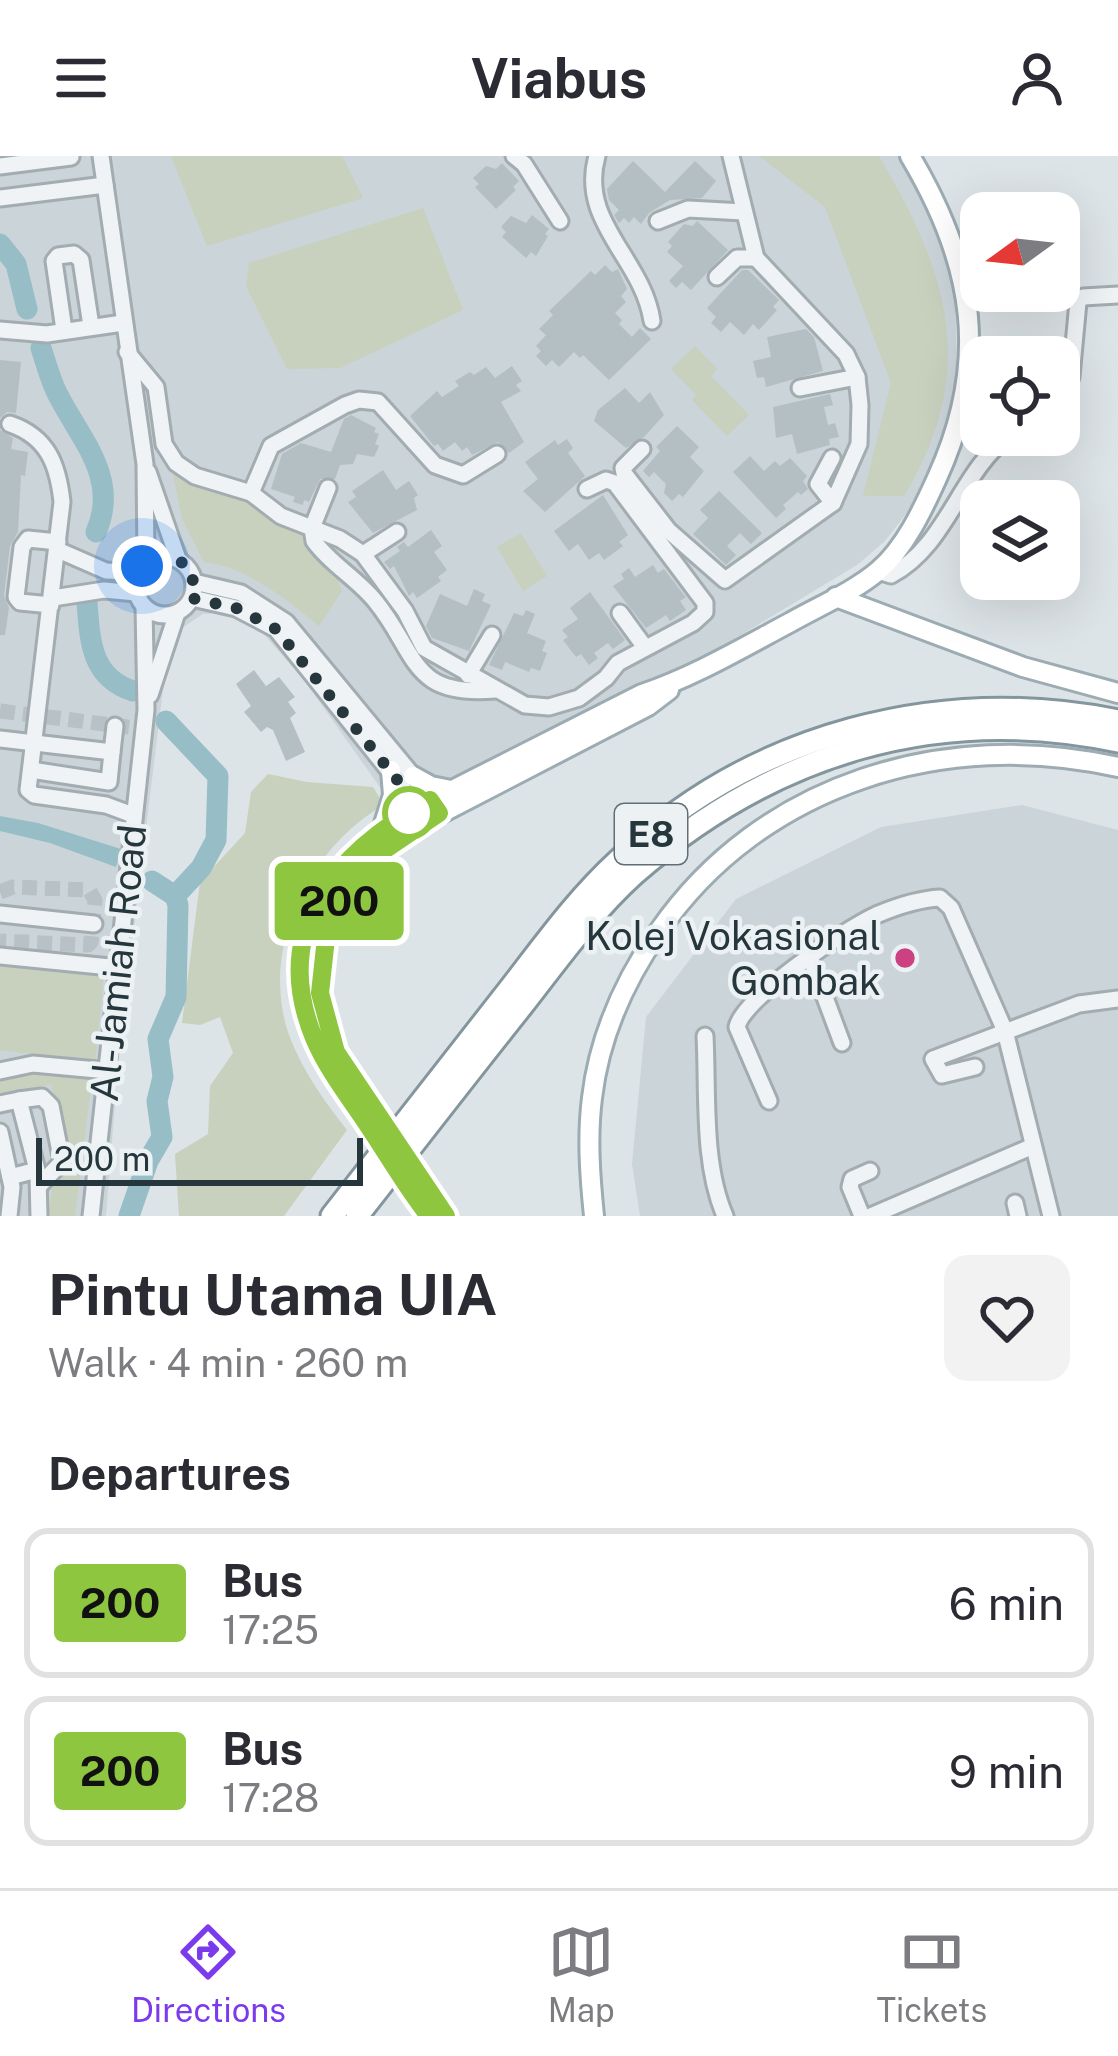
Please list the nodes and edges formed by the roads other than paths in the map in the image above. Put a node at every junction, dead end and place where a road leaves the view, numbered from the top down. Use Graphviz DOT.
graph roads {
  1 [pos="71,156"];
  2 [pos="101,156"];
  3 [pos="597,156"];
  4 [pos="731,156"];
  5 [pos="910,156"];
  6 [pos="523,159"];
  7 [pos="0,166"];
  8 [pos="105,185"];
  9 [pos="77,188"];
  10 [pos="0,198"];
  11 [pos="744,212"];
  12 [pos="560,221"];
  13 [pos="658,221"];
  14 [pos="756,258"];
  15 [pos="717,277"];
  16 [pos="1118,295"];
  17 [pos="652,321"];
  18 [pos="123,322"];
  19 [pos="91,326"];
  20 [pos="0,330"];
  21 [pos="64,330"];
  22 [pos="1075,336"];
  23 [pos="127,352"];
  24 [pos="856,377"];
  25 [pos="156,387"];
  26 [pos="134,388"];
  27 [pos="800,388"];
  28 [pos="10,424"];
  29 [pos="642,449"];
  30 [pos="497,454"];
  31 [pos="984,456"];
  32 [pos="832,458"];
  33 [pos="145,464"];
  34 [pos="328,488"];
  35 [pos="587,489"];
  36 [pos="251,493"];
  37 [pos="833,503"];
  38 [pos="312,528"];
  39 [pos="397,532"];
  40 [pos="58,546"];
  41 [pos="363,554"];
  42 [pos="178,559"];
  43 [pos="142,567"];
  44 [pos="106,571"];
  45 [pos="877,572"];
  46 [pos="104,590"];
  47 [pos="193,591"];
  48 [pos="836,597"];
  49 [pos="140,600"];
  50 [pos="52,601"];
  51 [pos="883,612"];
  52 [pos="177,613"];
  53 [pos="620,613"];
  54 [pos="492,635"];
  55 [pos="644,646"];
  56 [pos="468,675"];
  57 [pos="680,682"];
  58 [pos="331,685"];
  59 [pos="495,691"];
  60 [pos="1118,693"];
  61 [pos="146,710"];
  62 [pos="1118,721"];
  63 [pos="115,726"];
  64 [pos="0,739"];
  65 [pos="1118,741"];
  66 [pos="35,743"];
  67 [pos="112,752"];
  68 [pos="1118,767"];
  69 [pos="31,770"];
  70 [pos="391,770"];
  71 [pos="413,776"];
  72 [pos="109,782"];
  73 [pos="451,790"];
  74 [pos="106,805"];
  75 [pos="429,810"];
  76 [pos="133,814"];
  77 [pos="387,837"];
  78 [pos="0,914"];
  79 [pos="94,924"];
  80 [pos="0,956"];
  81 [pos="810,957"];
  82 [pos="120,968"];
  83 [pos="1118,999"];
  84 [pos="1005,1030"];
  85 [pos="705,1036"];
  86 [pos="842,1043"];
  87 [pos="975,1067"];
  88 [pos="0,1071"];
  89 [pos="108,1071"];
  90 [pos="19,1100"];
  91 [pos="769,1101"];
  92 [pos="0,1104"];
  93 [pos="0,1132"];
  94 [pos="1033,1146"];
  95 [pos="870,1171"];
  96 [pos="10,1177"];
  97 [pos="38,1178"];
  98 [pos="923,1193"];
  99 [pos="434,1211"];
  100 [pos="9,1216"];
  101 [pos="39,1216"];
  102 [pos="91,1216"];
  103 [pos="332,1216"];
  104 [pos="357,1216"];
  105 [pos="594,1216"];
  106 [pos="725,1216"];
  107 [pos="867,1216"];
  108 [pos="925,1216"];
  109 [pos="1051,1216"];
  1 -- 7 [label="street"];
  1 -- 9 [label="street"];
  2 -- 8 [label="street, Al-Jamiah Road"];
  3 -- 17 [label="street"];
  4 -- 11 [label="street"];
  5 -- 45 [label="main road"];
  6 -- 12 [label="street"];
  8 -- 9 [label="street"];
  8 -- 18 [label="street, Al-Jamiah Road"];
  9 -- 10 [label="street"];
  11 -- 13 [label="street"];
  11 -- 14 [label="street"];
  14 -- 15 [label="street"];
  14 -- 24 [label="street"];
  16 -- 22 [label="street"];
  18 -- 19 [label="street"];
  18 -- 23 [label="street, Al-Jamiah Road"];
  19 -- 21 [label="street"];
  19 -- 21 [label="street"];
  20 -- 21 [label="street"];
  23 -- 25 [label="street"];
  23 -- 26 [label="street, Al-Jamiah Road"];
  24 -- 27 [label="street"];
  24 -- 37 [label="street"];
  25 -- 26 [label="street"];
  25 -- 36 [label="street"];
  26 -- 33 [label="street, Al-Jamiah Road"];
  28 -- 40 [label="street"];
  29 -- 37 [label="street"];
  30 -- 36 [label="street"];
  31 -- 45 [label="street"];
  32 -- 37 [label="street"];
  33 -- 42 [label="street, Al-Jamiah Road"];
  33 -- 43 [label="street, Al-Jamiah Road"];
  34 -- 38 [label="street"];
  35 -- 55 [label="street"];
  36 -- 38 [label="street"];
  38 -- 41 [label="street"];
  38 -- 59 [label="street"];
  39 -- 41 [label="street"];
  40 -- 44 [label="street"];
  40 -- 50 [label="street"];
  40 -- 50 [label="street"];
  41 -- 56 [label="street"];
  42 -- 43 [label="street"];
  42 -- 47 [label="street, Al-Jamiah Road"];
  43 -- 44 [label="street"];
  43 -- 49 [label="street, Al-Jamiah Road"];
  44 -- 46 [label="street"];
  45 -- 48 [label="main road"];
  45 -- 51 [label="main road"];
  46 -- 49 [label="street"];
  46 -- 50 [label="street"];
  47 -- 52 [label="street, Al-Jamiah Road"];
  47 -- 58 [label="street"];
  48 -- 51 [label="main road"];
  48 -- 57 [label="main road"];
  49 -- 52 [label="street"];
  49 -- 61 [label="street, Al-Jamiah Road"];
  50 -- 66 [label="street"];
  51 -- 60 [label="main road"];
  52 -- 61 [label="street, Al-Jamiah Road"];
  53 -- 55 [label="street"];
  54 -- 56 [label="street"];
  55 -- 59 [label="street"];
  56 -- 59 [label="street"];
  57 -- 73 [label="main road"];
  57 -- 75 [label="main road"];
  58 -- 70 [label="street"];
  58 -- 71 [label="street"];
  61 -- 76 [label="street, Al-Jamiah Road"];
  62 -- 103 [label="highway, E8"];
  63 -- 67 [label="street"];
  64 -- 66 [label="street"];
  65 -- 104 [label="highway, E8"];
  66 -- 67 [label="street"];
  66 -- 69 [label="street"];
  67 -- 72 [label="street"];
  68 -- 105 [label="main road"];
  69 -- 72 [label="street"];
  69 -- 74 [label="street"];
  70 -- 75 [label="street"];
  70 -- 77 [label="main road"];
  71 -- 73 [label="main road"];
  71 -- 75 [label="street"];
  72 -- 74 [label="street"];
  73 -- 75 [label="main road"];
  74 -- 76 [label="street"];
  75 -- 77 [label="main road"];
  76 -- 82 [label="street, Al-Jamiah Road"];
  77 -- 99 [label="main road, bridge"];
  78 -- 79 [label="street"];
  80 -- 82 [label="street"];
  81 -- 84 [label="street"];
  81 -- 86 [label="street"];
  81 -- 91 [label="street"];
  82 -- 89 [label="street, Al-Jamiah Road"];
  83 -- 84 [label="street"];
  84 -- 87 [label="street"];
  84 -- 94 [label="street"];
  85 -- 106 [label="street"];
  88 -- 89 [label="street"];
  89 -- 102 [label="street, Al-Jamiah Road"];
  90 -- 92 [label="street"];
  90 -- 97 [label="street"];
  90 -- 97 [label="street"];
  93 -- 96 [label="street"];
  94 -- 98 [label="street"];
  94 -- 109 [label="street"];
  95 -- 107 [label="street"];
  96 -- 97 [label="street"];
  96 -- 100 [label="street"];
  97 -- 101 [label="street"];
  98 -- 107 [label="street"];
  98 -- 108 [label="street"];
}
